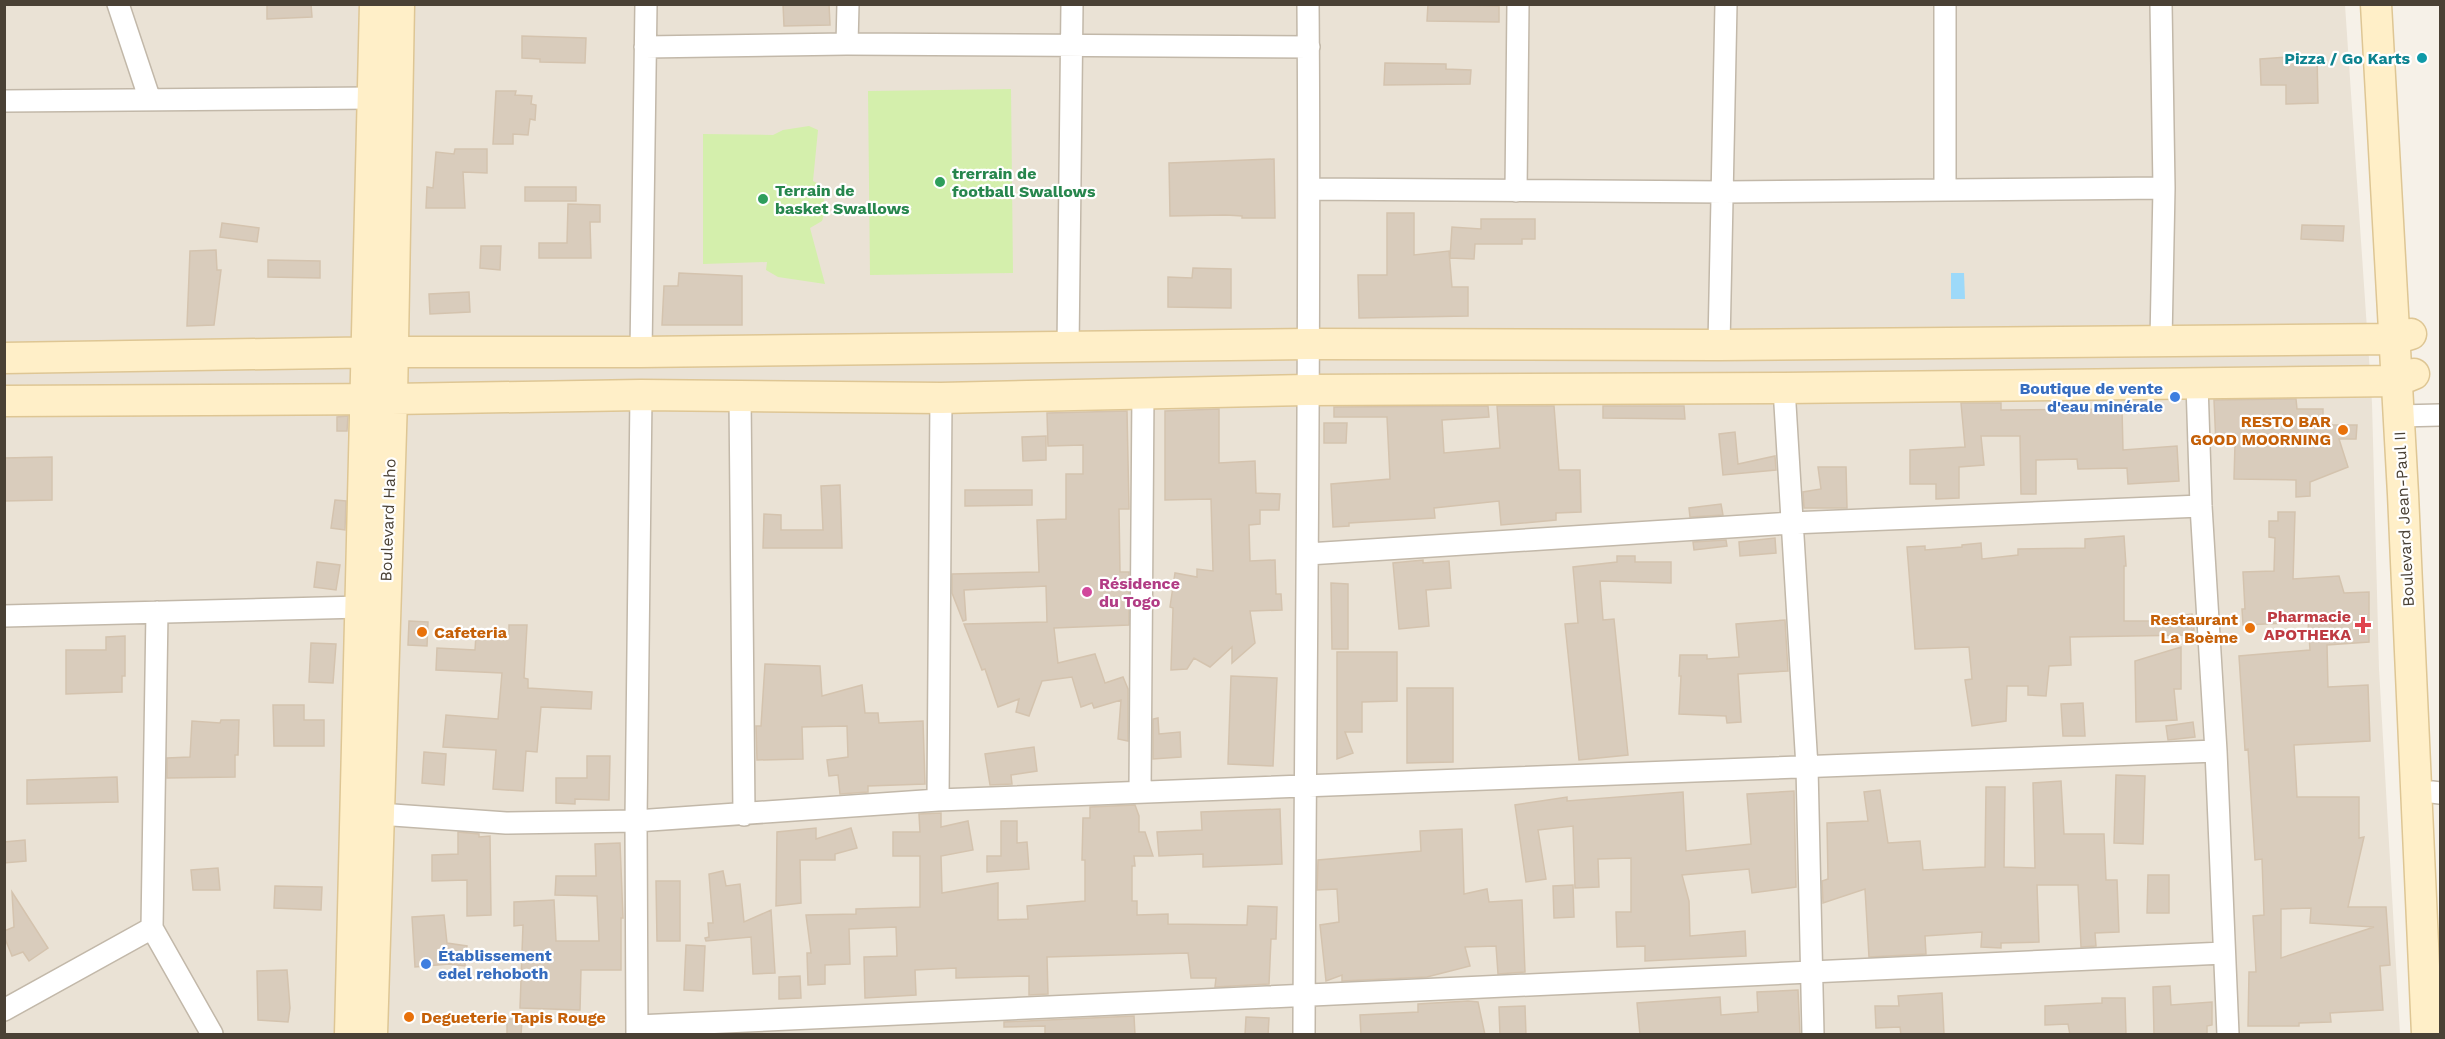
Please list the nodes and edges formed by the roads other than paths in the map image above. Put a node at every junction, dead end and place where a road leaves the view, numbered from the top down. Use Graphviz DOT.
graph roads {
  1 [pos="118,4"];
  2 [pos="375,4"];
  3 [pos="399,4"];
  4 [pos="645,4"];
  5 [pos="848,4"];
  6 [pos="1072,4"];
  7 [pos="1308,4"];
  8 [pos="1518,4"];
  9 [pos="1726,4"];
  10 [pos="1945,4"];
  11 [pos="2161,4"];
  12 [pos="2376,4"];
  13 [pos="2392,4"];
  14 [pos="847,44"];
  15 [pos="1073,46"];
  16 [pos="645,47"];
  17 [pos="1308,47"];
  18 [pos="373,98"];
  19 [pos="4,100"];
  20 [pos="150,100"];
  21 [pos="2164,188"];
  22 [pos="1309,189"];
  23 [pos="1945,190"];
  24 [pos="1516,191"];
  25 [pos="1724,192"];
  26 [pos="2403,337"];
  27 [pos="2161,341"];
  28 [pos="1308,344"];
  29 [pos="1719,345"];
  30 [pos="1068,348"];
  31 [pos="380,352"];
  32 [pos="641,352"];
  33 [pos="4,358"];
  34 [pos="2405,378"];
  35 [pos="2197,384"];
  36 [pos="1784,388"];
  37 [pos="1306,390"];
  38 [pos="1143,392"];
  39 [pos="641,395"];
  40 [pos="740,396"];
  41 [pos="941,398"];
  42 [pos="379,399"];
  43 [pos="4,401"];
  44 [pos="2419,416"];
  45 [pos="2201,506"];
  46 [pos="1791,523"];
  47 [pos="1308,554"];
  48 [pos="361,607"];
  49 [pos="157,612"];
  50 [pos="4,616"];
  51 [pos="2216,751"];
  52 [pos="1807,766"];
  53 [pos="1305,786"];
  54 [pos="1140,792"];
  55 [pos="2436,793"];
  56 [pos="938,800"];
  57 [pos="379,814"];
  58 [pos="744,815"];
  59 [pos="636,820"];
  60 [pos="152,928"];
  61 [pos="2224,952"];
  62 [pos="1811,971"];
  63 [pos="2440,983"];
  64 [pos="1304,996"];
  65 [pos="4,1010"];
  66 [pos="637,1030"];
  67 [pos="212,1035"];
  68 [pos="350,1035"];
  69 [pos="372,1035"];
  70 [pos="1304,1035"];
  71 [pos="1813,1035"];
  72 [pos="2228,1035"];
  73 [pos="2427,1035"];
  1 -- 20 [label="street"];
  2 -- 18 [label="main road, Boulevard Haho"];
  3 -- 31 [label="main road, Boulevard Haho"];
  4 -- 16 [label="street"];
  5 -- 14 [label="street"];
  6 -- 15 [label="street"];
  7 -- 17 [label="street"];
  8 -- 24 [label="street"];
  9 -- 25 [label="street"];
  10 -- 23 [label="street"];
  11 -- 21 [label="street"];
  12 -- 26 [label="main road, Boulevard Jean-Paul II"];
  13 -- 26 [label="main road, Boulevard Jean-Paul II"];
  14 -- 15 [label="street"];
  14 -- 16 [label="street"];
  15 -- 17 [label="street"];
  15 -- 30 [label="street"];
  16 -- 32 [label="street"];
  17 -- 22 [label="street"];
  18 -- 20 [label="street"];
  18 -- 31 [label="main road, Boulevard Haho"];
  19 -- 20 [label="street"];
  21 -- 23 [label="street"];
  21 -- 27 [label="street"];
  22 -- 24 [label="street"];
  22 -- 28 [label="street"];
  23 -- 25 [label="street"];
  24 -- 25 [label="street"];
  25 -- 29 [label="street"];
  26 -- 27 [label="main road"];
  26 -- 34 [label="main road, Boulevard Jean-Paul II"];
  27 -- 29 [label="main road"];
  28 -- 29 [label="main road"];
  28 -- 30 [label="main road"];
  28 -- 37 [label="street"];
  30 -- 32 [label="main road"];
  31 -- 32 [label="main road"];
  31 -- 33 [label="main road"];
  31 -- 42 [label="main road, Boulevard Haho"];
  34 -- 35 [label="main road"];
  34 -- 44 [label="main road, Boulevard Jean-Paul II"];
  35 -- 36 [label="main road"];
  35 -- 45 [label="street"];
  36 -- 37 [label="main road"];
  36 -- 46 [label="street"];
  37 -- 38 [label="main road"];
  37 -- 47 [label="street"];
  38 -- 41 [label="main road"];
  38 -- 54 [label="street"];
  39 -- 40 [label="main road"];
  39 -- 42 [label="main road"];
  39 -- 59 [label="street"];
  40 -- 41 [label="main road"];
  40 -- 58 [label="street"];
  41 -- 56 [label="street"];
  42 -- 43 [label="main road"];
  42 -- 48 [label="main road, Boulevard Haho"];
  42 -- 57 [label="main road, Boulevard Haho"];
  44 -- 55 [label="main road, Boulevard Jean-Paul II"];
  44 -- 73 [label="main road, Boulevard Jean-Paul II"];
  45 -- 46 [label="street"];
  45 -- 51 [label="street"];
  46 -- 47 [label="street"];
  46 -- 52 [label="street"];
  47 -- 53 [label="street"];
  48 -- 49 [label="street"];
  48 -- 68 [label="main road, Boulevard Haho"];
  49 -- 50 [label="street"];
  49 -- 60 [label="street"];
  51 -- 52 [label="street"];
  51 -- 61 [label="street"];
  52 -- 53 [label="street"];
  52 -- 62 [label="street"];
  53 -- 54 [label="street"];
  53 -- 64 [label="street"];
  54 -- 56 [label="street"];
  55 -- 63 [label="main road, Boulevard Jean-Paul II"];
  56 -- 58 [label="street"];
  57 -- 59 [label="street"];
  57 -- 69 [label="main road, Boulevard Haho"];
  58 -- 59 [label="street"];
  59 -- 66 [label="street"];
  60 -- 65 [label="street"];
  60 -- 67 [label="street"];
  61 -- 62 [label="street"];
  61 -- 72 [label="street"];
  62 -- 64 [label="street"];
  62 -- 71 [label="street"];
  64 -- 66 [label="street"];
  64 -- 70 [label="street"];
}
